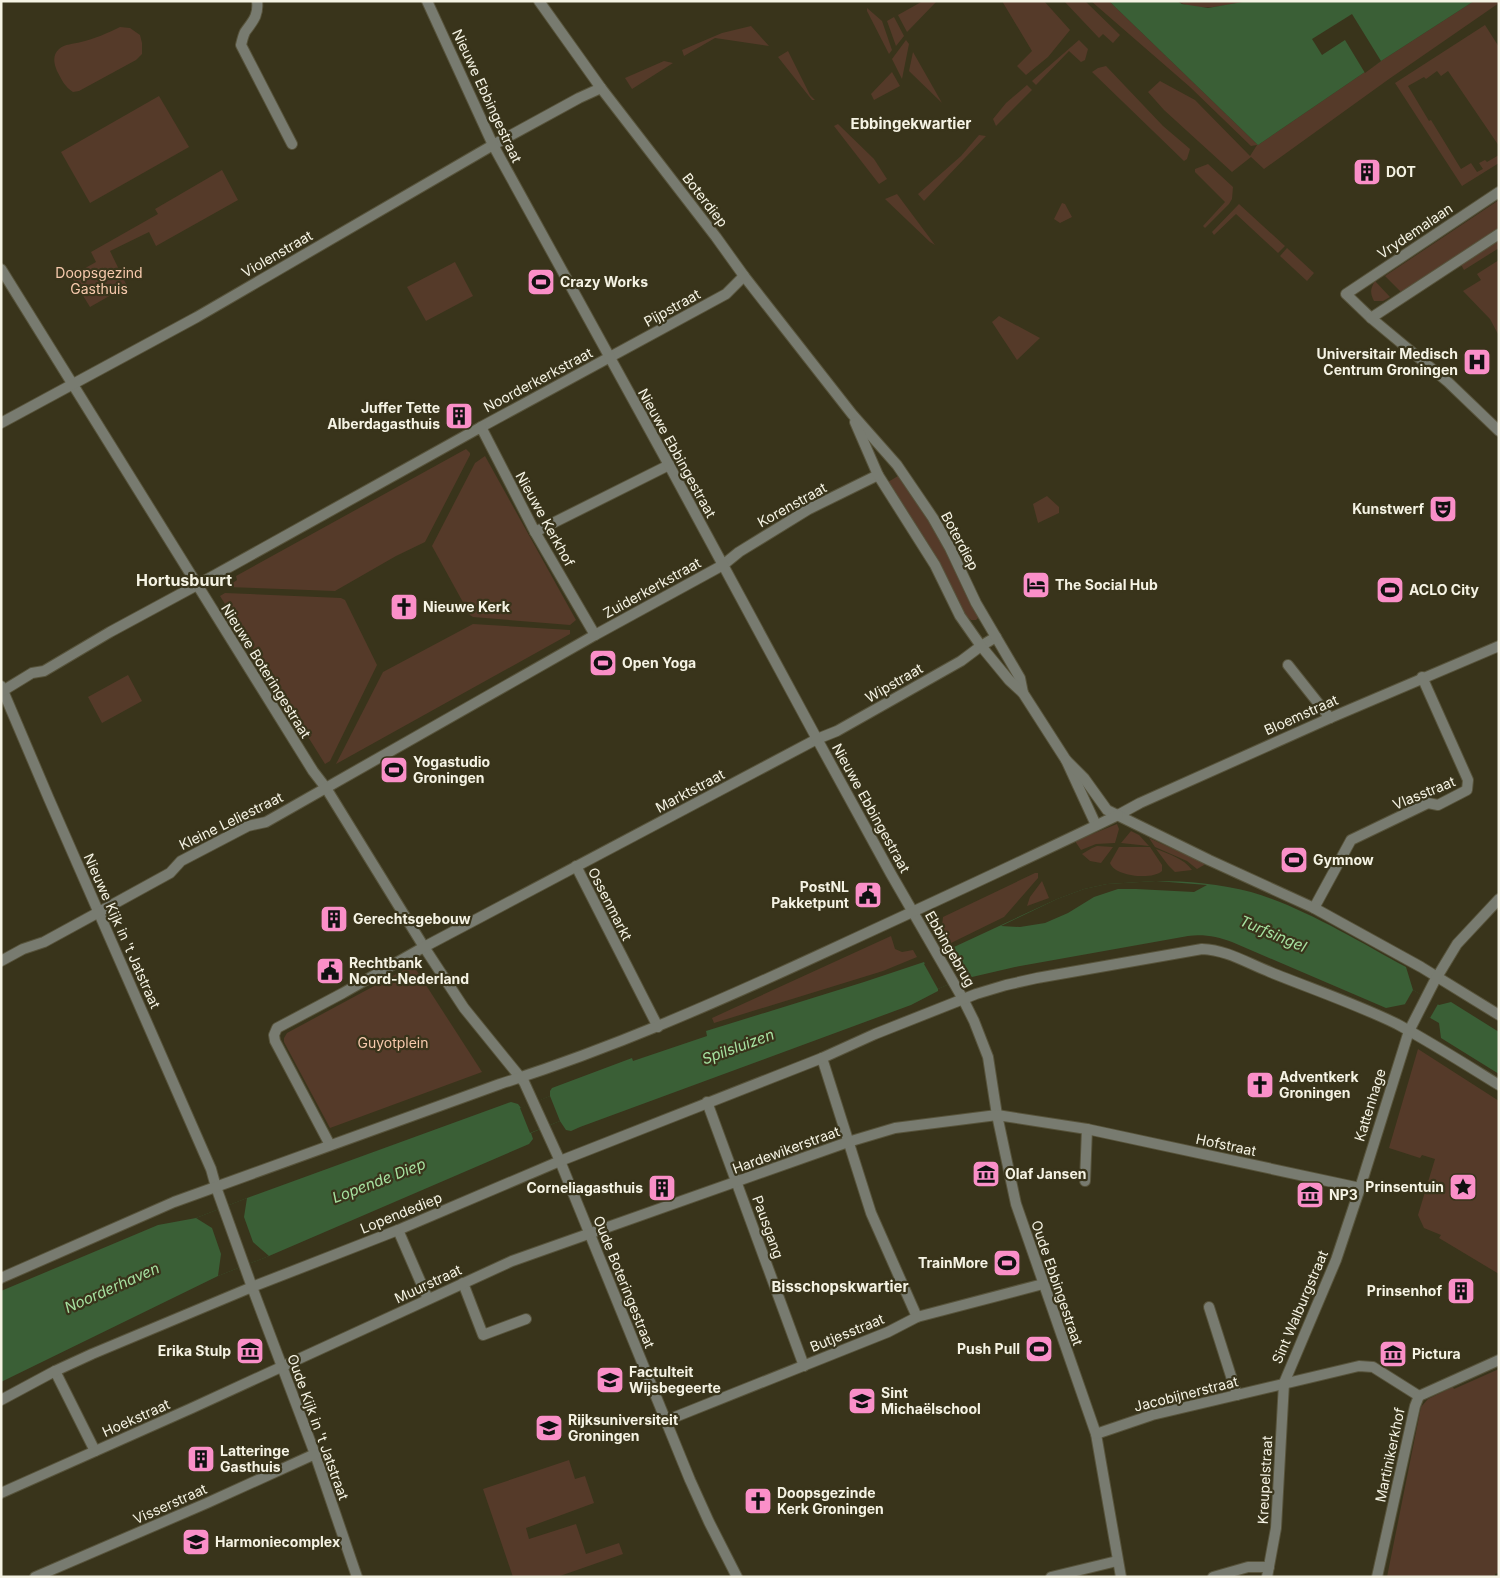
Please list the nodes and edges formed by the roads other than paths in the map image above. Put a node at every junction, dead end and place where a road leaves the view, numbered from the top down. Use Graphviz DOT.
graph roads {
  1 [pos="256,1"];
  2 [pos="427,1"];
  3 [pos="539,1"];
  4 [pos="601,88"];
  5 [pos="292,144"];
  6 [pos="493,145"];
  7 [pos="1499,192"];
  8 [pos="1499,234"];
  9 [pos="1,269"];
  10 [pos="744,276"];
  11 [pos="1371,318"];
  12 [pos="609,358"];
  13 [pos="73,383"];
  14 [pos="852,414"];
  15 [pos="1,423"];
  16 [pos="481,427"];
  17 [pos="1499,431"];
  18 [pos="669,465"];
  19 [pos="878,475"];
  20 [pos="535,532"];
  21 [pos="723,565"];
  22 [pos="197,585"];
  23 [pos="595,635"];
  24 [pos="996,637"];
  25 [pos="981,646"];
  26 [pos="1499,646"];
  27 [pos="1288,665"];
  28 [pos="1422,677"];
  29 [pos="2,690"];
  30 [pos="1023,694"];
  31 [pos="1330,718"];
  32 [pos="817,739"];
  33 [pos="1066,760"];
  34 [pos="326,788"];
  35 [pos="1118,815"];
  36 [pos="1096,825"];
  37 [pos="576,866"];
  38 [pos="1499,899"];
  39 [pos="1314,908"];
  40 [pos="99,912"];
  41 [pos="913,912"];
  42 [pos="424,947"];
  43 [pos="1,961"];
  44 [pos="1438,977"];
  45 [pos="963,1000"];
  46 [pos="1499,1015"];
  47 [pos="658,1027"];
  48 [pos="1408,1031"];
  49 [pos="822,1058"];
  50 [pos="521,1078"];
  51 [pos="1499,1084"];
  52 [pos="707,1102"];
  53 [pos="997,1115"];
  54 [pos="545,1127"];
  55 [pos="1087,1130"];
  56 [pos="848,1142"];
  57 [pos="330,1145"];
  58 [pos="560,1162"];
  59 [pos="1085,1181"];
  60 [pos="737,1182"];
  61 [pos="216,1187"];
  62 [pos="1360,1188"];
  63 [pos="398,1230"];
  64 [pos="590,1232"];
  65 [pos="244,1266"];
  66 [pos="1,1278"];
  67 [pos="463,1283"];
  68 [pos="1043,1284"];
  69 [pos="252,1287"];
  70 [pos="428,1299"];
  71 [pos="1209,1307"];
  72 [pos="917,1317"];
  73 [pos="526,1318"];
  74 [pos="1499,1360"];
  75 [pos="281,1366"];
  76 [pos="804,1366"];
  77 [pos="55,1371"];
  78 [pos="1284,1383"];
  79 [pos="1237,1395"];
  80 [pos="1419,1396"];
  81 [pos="1,1400"];
  82 [pos="665,1421"];
  83 [pos="1096,1434"];
  84 [pos="95,1451"];
  85 [pos="315,1454"];
  86 [pos="1,1493"];
  87 [pos="1118,1561"];
  88 [pos="1268,1572"];
  89 [pos="35,1577"];
  90 [pos="358,1577"];
  91 [pos="737,1577"];
  92 [pos="1051,1577"];
  93 [pos="1121,1577"];
  94 [pos="1212,1577"];
  95 [pos="1377,1577"];
  1 -- 5 [label="street"];
  2 -- 6 [label="street, Nieuwe Ebbingestraat"];
  3 -- 4 [label="street, Boterdiep"];
  4 -- 6 [label="street, Violenstraat"];
  4 -- 10 [label="street, Boterdiep"];
  6 -- 12 [label="street, Nieuwe Ebbingestraat"];
  6 -- 13 [label="street, Violenstraat"];
  7 -- 11 [label="street, Vrydemalaan"];
  8 -- 11 [label="street"];
  9 -- 13 [label="street, Nieuwe Boteringestraat"];
  10 -- 12 [label="street, Pijpstraat"];
  10 -- 14 [label="street, Boterdiep"];
  11 -- 17 [label="street"];
  12 -- 16 [label="street, Noorderkerkstraat"];
  12 -- 18 [label="street, Nieuwe Ebbingestraat"];
  13 -- 15 [label="street, Violenstraat"];
  13 -- 22 [label="street, Nieuwe Boteringestraat"];
  14 -- 19 [label="street, Boterdiep"];
  14 -- 24 [label="street, Boterdiep"];
  16 -- 20 [label="street, Nieuwe Kerkhof"];
  16 -- 22 [label="street"];
  18 -- 20 [label="street"];
  18 -- 21 [label="street, Nieuwe Ebbingestraat"];
  19 -- 21 [label="street, Korenstraat"];
  19 -- 25 [label="street, Boterdiep"];
  20 -- 23 [label="street, Nieuwe Kerkhof"];
  21 -- 23 [label="street, Zuiderkerkstraat"];
  21 -- 32 [label="street, Nieuwe Ebbingestraat"];
  22 -- 29 [label="street"];
  22 -- 34 [label="street, Nieuwe Boteringestraat"];
  23 -- 34 [label="street"];
  24 -- 25 [label="street, Wipstraat"];
  24 -- 30 [label="street, Boterdiep"];
  25 -- 30 [label="street, Boterdiep"];
  25 -- 32 [label="street, Wipstraat"];
  26 -- 28 [label="street, Bloemstraat"];
  27 -- 31 [label="street"];
  28 -- 31 [label="street, Bloemstraat"];
  28 -- 39 [label="street, Vlasstraat"];
  29 -- 40 [label="street, Nieuwe Kijk in 't Jatstraat"];
  30 -- 33 [label="street, Boterdiep"];
  31 -- 35 [label="street, Bloemstraat"];
  32 -- 37 [label="street, Marktstraat"];
  32 -- 41 [label="street, Nieuwe Ebbingestraat"];
  33 -- 35 [label="street, Boterdiep"];
  33 -- 36 [label="street, Boterdiep"];
  34 -- 40 [label="street, Kleine Leliestraat"];
  34 -- 42 [label="street, Nieuwe Boteringestraat"];
  35 -- 36 [label="street"];
  35 -- 39 [label="street"];
  36 -- 41 [label="street"];
  37 -- 42 [label="street, Ossenmarkt"];
  37 -- 47 [label="street, Ossenmarkt"];
  38 -- 44 [label="street, Kattenhage"];
  39 -- 44 [label="street"];
  40 -- 43 [label="street, Kleine Leliestraat"];
  40 -- 61 [label="street, Nieuwe Kijk in 't Jatstraat"];
  41 -- 45 [label="street, Ebbingebrug"];
  41 -- 47 [label="street"];
  42 -- 50 [label="street, Nieuwe Boteringestraat"];
  42 -- 57 [label="street"];
  44 -- 46 [label="street"];
  44 -- 48 [label="street, Kattenhage"];
  45 -- 48 [label="street"];
  45 -- 49 [label="street"];
  45 -- 53 [label="street, Oude Ebbingestraat"];
  47 -- 50 [label="street"];
  48 -- 51 [label="street"];
  48 -- 62 [label="street, Kattenhage"];
  49 -- 52 [label="street"];
  49 -- 56 [label="street"];
  50 -- 54 [label="street, Nieuwe Boteringestraat"];
  50 -- 57 [label="street"];
  52 -- 58 [label="street"];
  52 -- 60 [label="street, Pausgang"];
  53 -- 55 [label="street, Hofstraat"];
  53 -- 56 [label="street, Hardewikerstraat"];
  53 -- 68 [label="street, Oude Ebbingestraat"];
  54 -- 58 [label="street, Oude Boteringestraat"];
  55 -- 59 [label="street"];
  55 -- 62 [label="street, Hofstraat"];
  56 -- 60 [label="street, Hardewikerstraat"];
  56 -- 72 [label="street"];
  57 -- 61 [label="street"];
  58 -- 63 [label="street, Lopendediep"];
  58 -- 64 [label="street, Oude Boteringestraat"];
  60 -- 64 [label="street, Hardewikerstraat"];
  60 -- 76 [label="street, Pausgang"];
  61 -- 65 [label="street, Nieuwe Kijk in 't Jatstraat"];
  61 -- 66 [label="street"];
  62 -- 78 [label="street, Sint Walburgstraat"];
  63 -- 69 [label="street, Lopendediep"];
  63 -- 70 [label="street"];
  64 -- 67 [label="street, Muurstraat"];
  64 -- 82 [label="street, Oude Boteringestraat"];
  65 -- 69 [label="street, Oude Kijk in 't Jatstraat"];
  67 -- 70 [label="street, Muurstraat"];
  67 -- 73 [label="street"];
  68 -- 72 [label="street, Butjesstraat"];
  68 -- 83 [label="street, Oude Ebbingestraat"];
  69 -- 75 [label="street, Oude Kijk in 't Jatstraat"];
  69 -- 77 [label="street"];
  70 -- 75 [label="street, Muurstraat"];
  71 -- 79 [label="street"];
  72 -- 76 [label="street, Butjesstraat"];
  74 -- 80 [label="street, Martinikerkhof"];
  75 -- 84 [label="street, Hoekstraat"];
  75 -- 85 [label="street, Oude Kijk in 't Jatstraat"];
  76 -- 82 [label="street, Butjesstraat"];
  77 -- 81 [label="street"];
  77 -- 84 [label="street"];
  78 -- 79 [label="street, Jacobijnerstraat"];
  78 -- 80 [label="street, Sint Walburgstraat"];
  78 -- 88 [label="street, Kreupelstraat"];
  79 -- 83 [label="street, Jacobijnerstraat"];
  80 -- 95 [label="street, Martinikerkhof"];
  82 -- 91 [label="street, Oude Boteringestraat"];
  83 -- 87 [label="street, Oude Ebbingestraat"];
  84 -- 86 [label="street, Hoekstraat"];
  85 -- 89 [label="street, Visserstraat"];
  85 -- 90 [label="street, Oude Kijk in 't Jatstraat"];
  87 -- 92 [label="street"];
  87 -- 93 [label="street, Oude Ebbingestraat"];
  88 -- 94 [label="street"];
}
